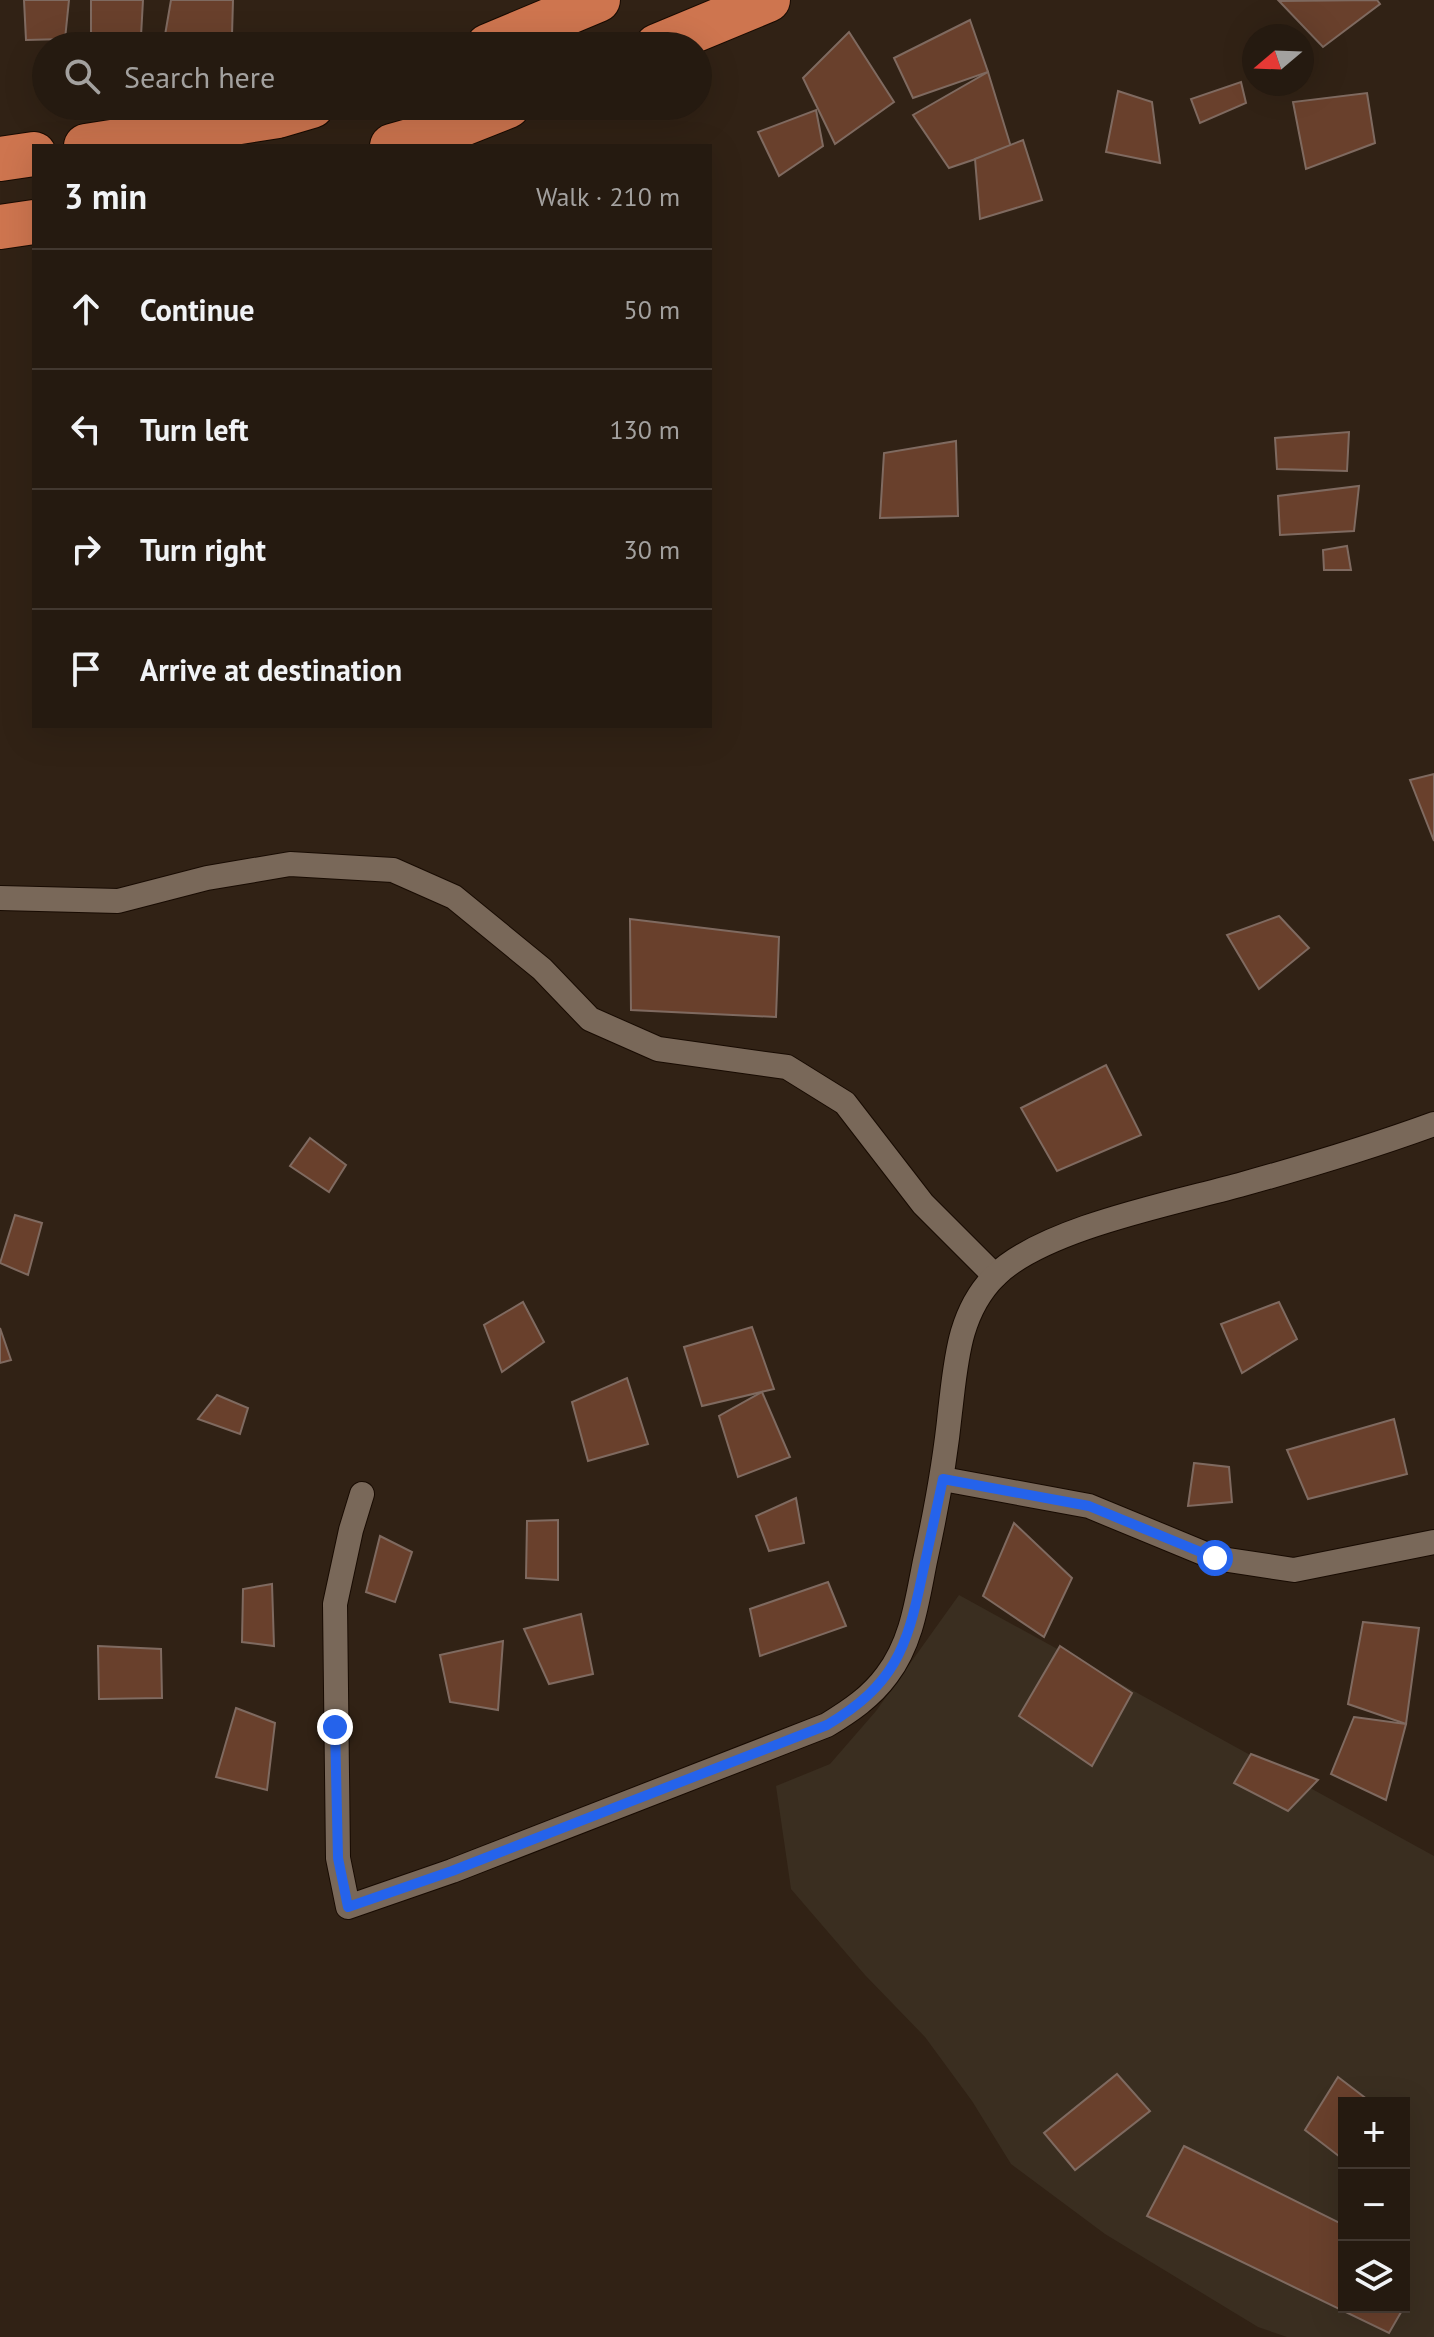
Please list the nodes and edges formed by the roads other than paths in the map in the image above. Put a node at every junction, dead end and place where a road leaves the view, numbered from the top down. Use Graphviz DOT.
graph roads {
  1 [pos="598,0"];
  2 [pos="768,0"];
  3 [pos="521,32"];
  4 [pos="691,32"];
  5 [pos="252,120"];
  6 [pos="473,120"];
  7 [pos="99,144"];
  8 [pos="399,144"];
  9 [pos="32,154"];
  10 [pos="0,159"];
  11 [pos="32,222"];
  12 [pos="0,227"];
  13 [pos="0,898"];
  14 [pos="1434,1124"];
  15 [pos="995,1276"];
  16 [pos="943,1479"];
  17 [pos="362,1494"];
  18 [pos="1434,1542"];
  1 -- 3 [label="highway"];
  2 -- 4 [label="highway"];
  5 -- 7 [label="highway"];
  6 -- 8 [label="highway"];
  9 -- 10 [label="highway"];
  11 -- 12 [label="highway"];
  13 -- 15 [label="lane"];
  14 -- 15 [label="lane"];
  15 -- 16 [label="lane"];
  16 -- 17 [label="lane"];
  16 -- 18 [label="lane"];
}
